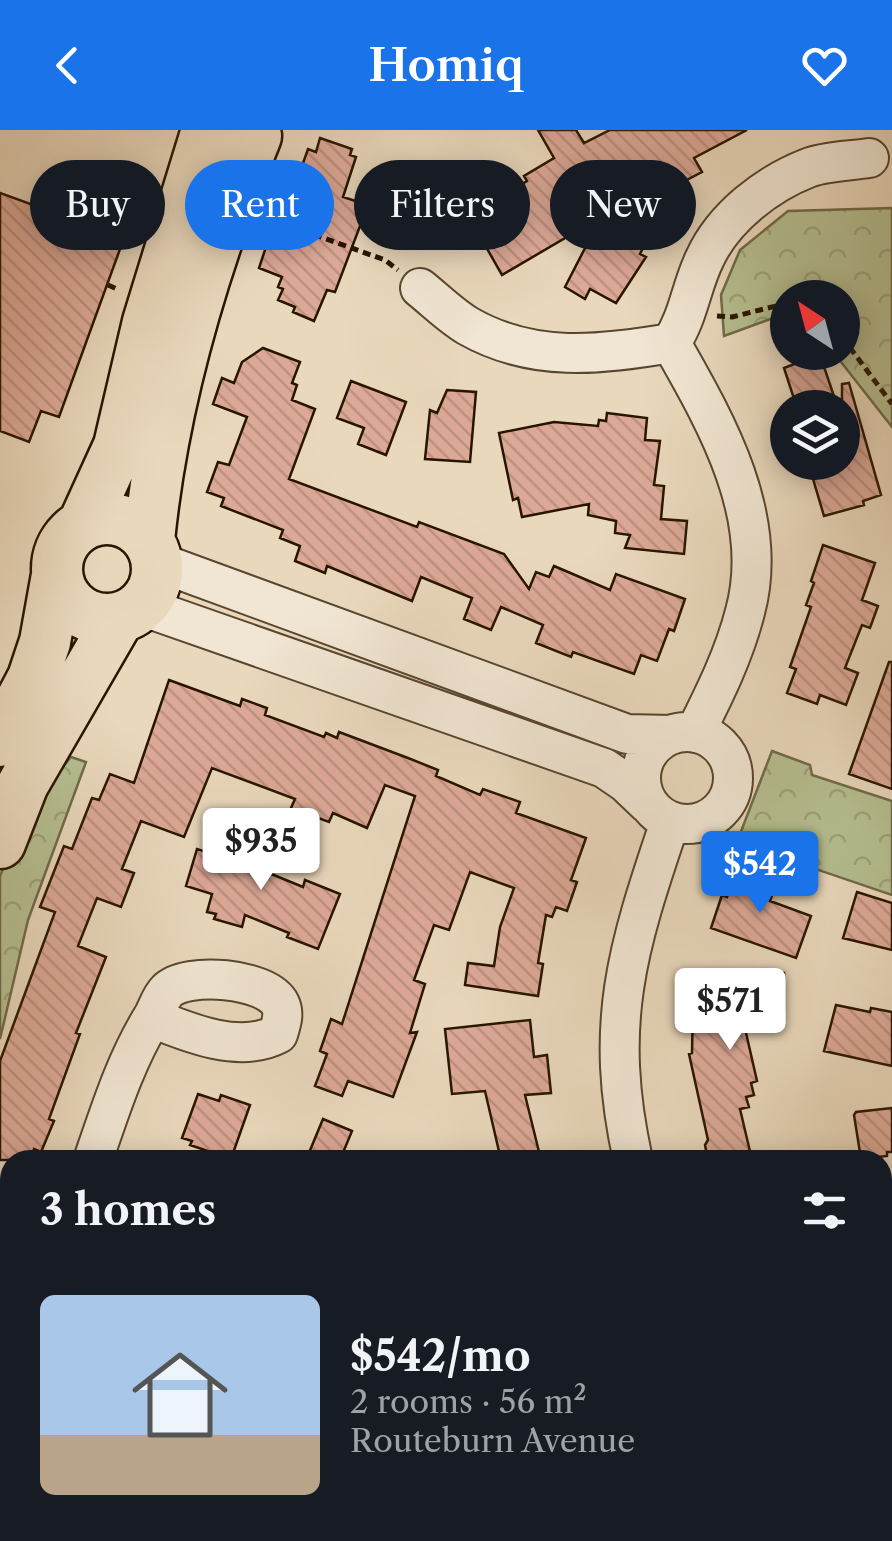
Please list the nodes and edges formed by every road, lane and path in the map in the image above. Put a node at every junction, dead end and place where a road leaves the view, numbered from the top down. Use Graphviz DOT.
graph roads {
  1 [pos="207,130"];
  2 [pos="246,132"];
  3 [pos="869,158"];
  4 [pos="334,241"];
  5 [pos="420,288"];
  6 [pos="770,308"];
  7 [pos="680,328"];
  8 [pos="860,361"];
  9 [pos="892,404"];
  10 [pos="84,525"];
  11 [pos="58,575"];
  12 [pos="142,582"];
  13 [pos="312,619"];
  14 [pos="295,660"];
  15 [pos="466,675"];
  16 [pos="450,714"];
  17 [pos="683,734"];
  18 [pos="0,741"];
  19 [pos="659,813"];
  20 [pos="0,843"];
  21 [pos="152,1018"];
  22 [pos="96,1150"];
  23 [pos="631,1150"];
  1 -- 10 [label="main road"];
  2 -- 12 [label="main road"];
  3 -- 7 [label="street"];
  4 -- 5 [label="path"];
  5 -- 7 [label="street"];
  6 -- 7 [label="path"];
  7 -- 17 [label="street"];
  8 -- 9 [label="path"];
  10 -- 11 [label="main road"];
  10 -- 12 [label="main road"];
  11 -- 12 [label="main road"];
  11 -- 18 [label="main road"];
  12 -- 13 [label="street"];
  12 -- 14 [label="street"];
  12 -- 20 [label="main road"];
  13 -- 14 [label="street"];
  13 -- 15 [label="street"];
  14 -- 16 [label="street"];
  15 -- 16 [label="street"];
  15 -- 17 [label="street"];
  16 -- 19 [label="street"];
  17 -- 19 [label="street"];
  17 -- 19 [label="street"];
  19 -- 23 [label="street"];
  21 -- 22 [label="street"];
}
